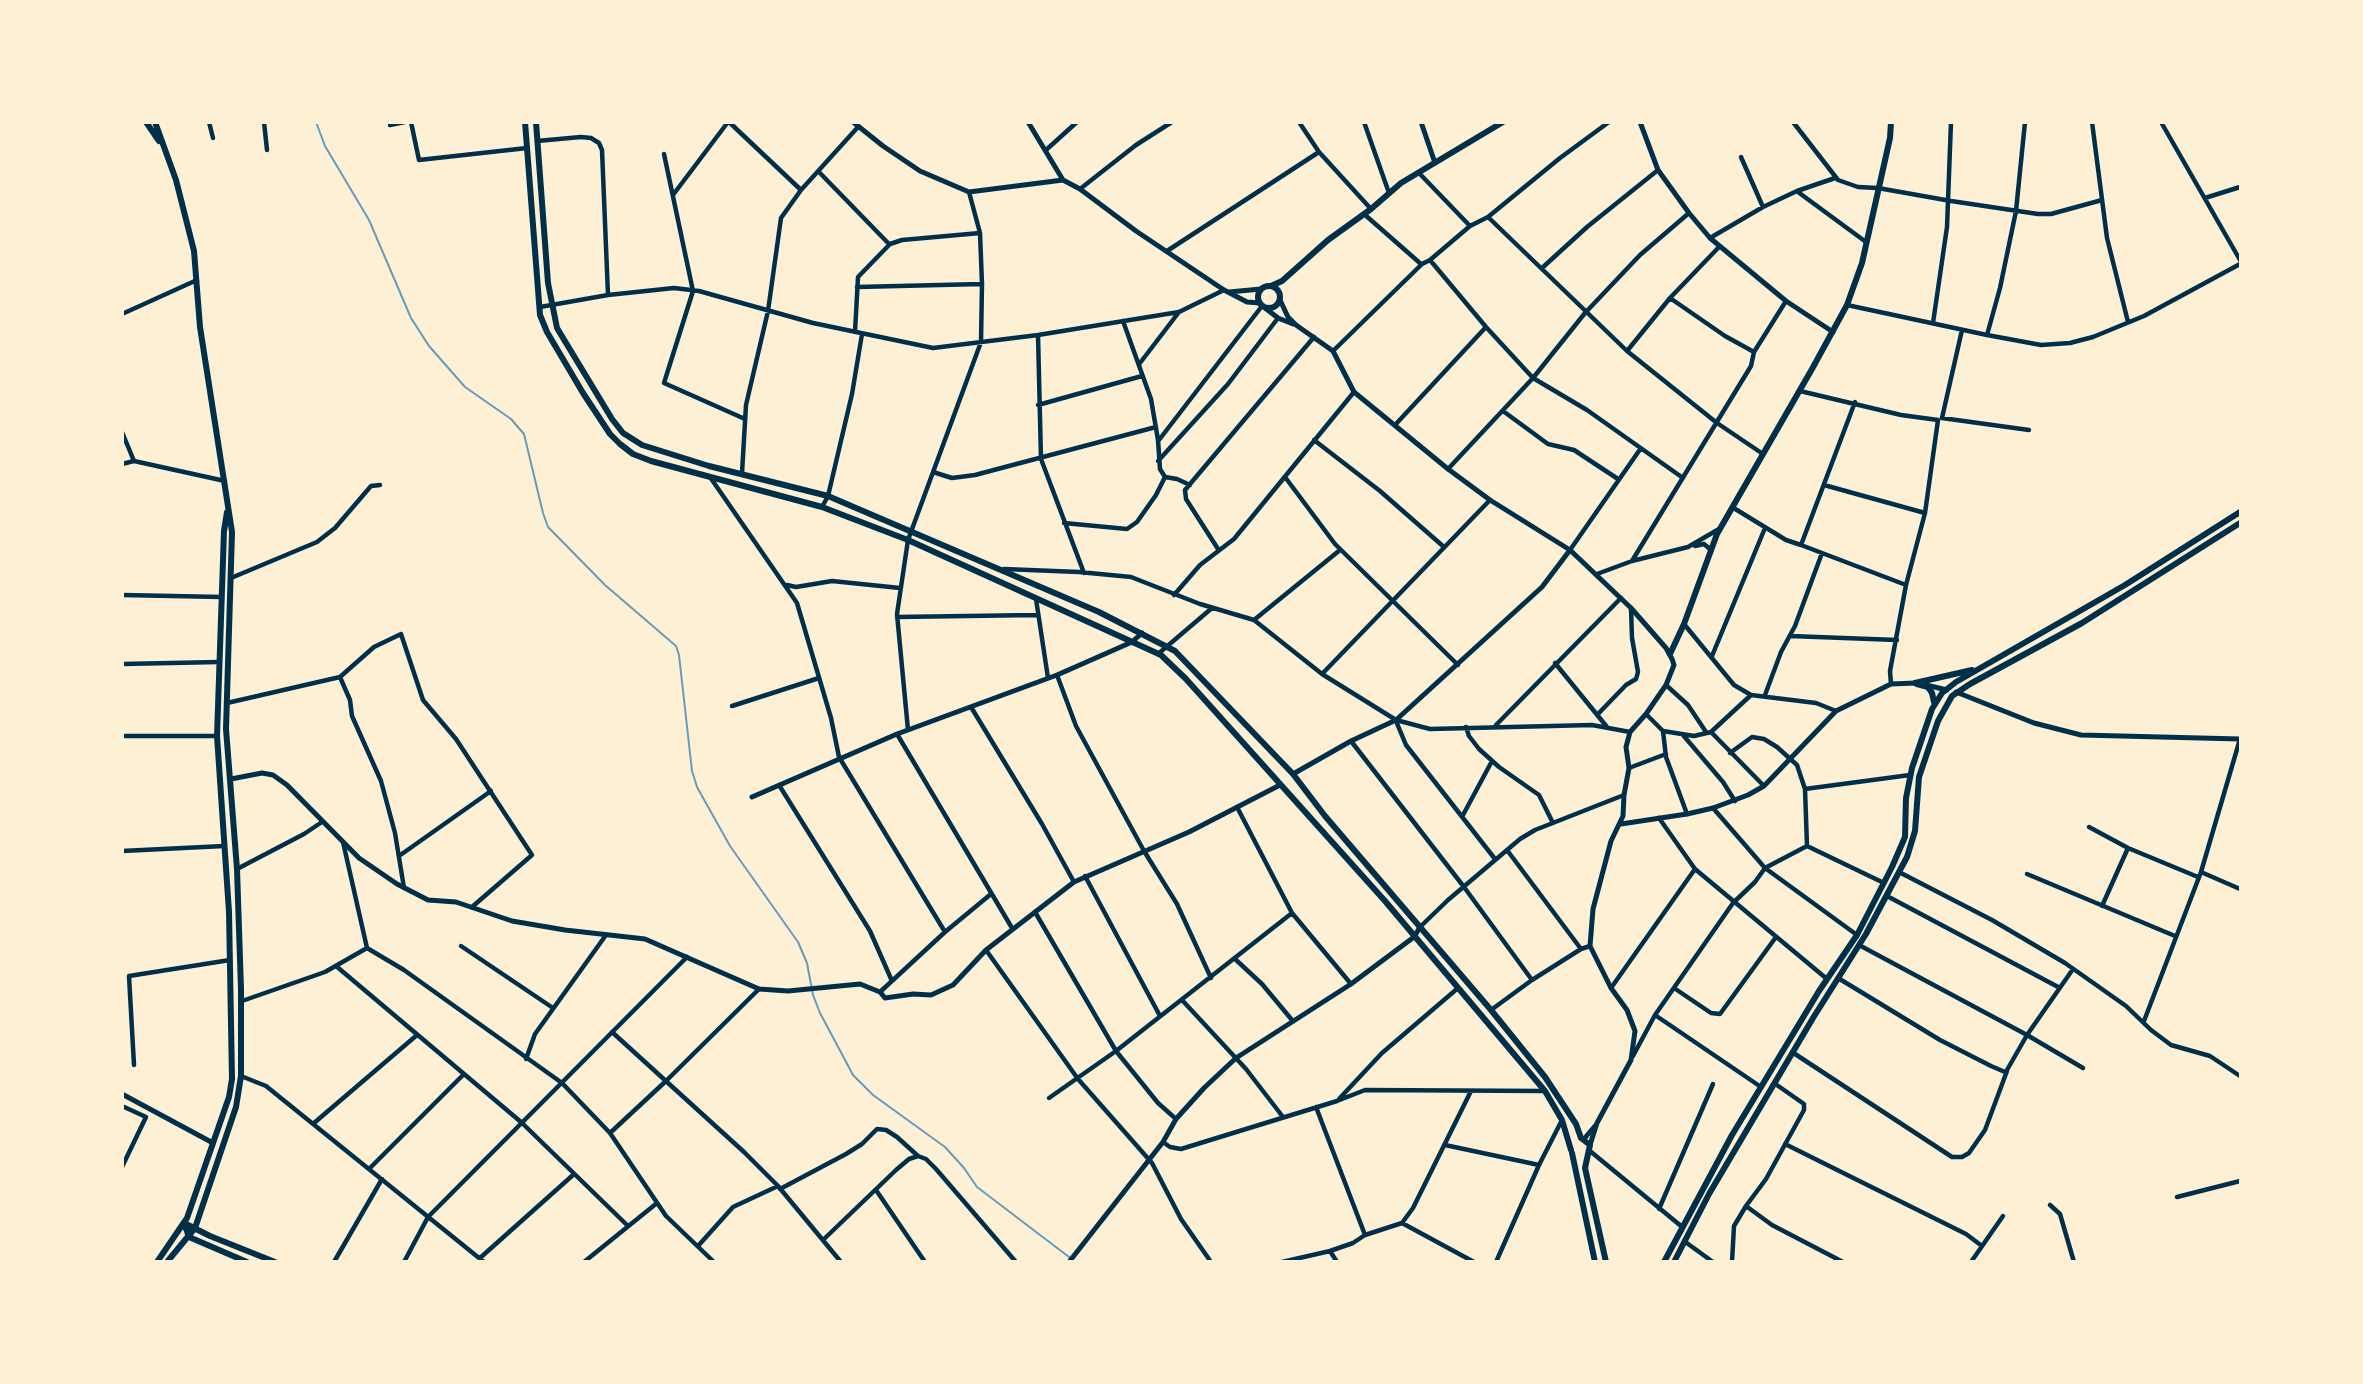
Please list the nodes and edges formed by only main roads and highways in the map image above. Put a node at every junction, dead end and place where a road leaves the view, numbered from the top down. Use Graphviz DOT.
graph roads {
  1 [pos="146,122"];
  2 [pos="155,122"];
  3 [pos="525,122"];
  4 [pos="536,122"];
  5 [pos="1503,122"];
  6 [pos="1891,122"];
  7 [pos="163,145"];
  8 [pos="1282,281"];
  9 [pos="1271,286"];
  10 [pos="1280,296"];
  11 [pos="228,506"];
  12 [pos="2241,512"];
  13 [pos="2229,519"];
  14 [pos="2241,523"];
  15 [pos="2232,528"];
  16 [pos="2139,576"];
  17 [pos="2144,583"];
  18 [pos="2070,618"];
  19 [pos="2074,628"];
  20 [pos="1670,654"];
  21 [pos="1981,668"];
  22 [pos="1933,706"];
  23 [pos="1293,774"];
  24 [pos="231,779"];
  25 [pos="221,782"];
  26 [pos="1280,785"];
  27 [pos="1583,1138"];
  28 [pos="213,1143"];
  29 [pos="223,1146"];
  30 [pos="1589,1150"];
  31 [pos="1572,1152"];
  32 [pos="184,1223"];
  33 [pos="195,1228"];
  34 [pos="189,1237"];
  35 [pos="158,1262"];
  36 [pos="167,1262"];
  37 [pos="247,1262"];
  38 [pos="275,1262"];
  39 [pos="1595,1262"];
  40 [pos="1606,1262"];
  41 [pos="1664,1262"];
  42 [pos="1674,1262"];
  1 -- 7 [label="main road"];
  2 -- 7 [label="main road"];
  3 -- 26 [label="main road"];
  4 -- 23 [label="main road"];
  5 -- 8 [label="main road"];
  6 -- 20 [label="main road"];
  7 -- 11 [label="main road"];
  8 -- 9 [label="main road"];
  8 -- 10 [label="main road"];
  9 -- 10 [label="main road"];
  9 -- 10 [label="main road"];
  11 -- 24 [label="main road"];
  11 -- 25 [label="main road"];
  12 -- 13 [label="main road"];
  13 -- 15 [label="main road"];
  13 -- 16 [label="main road"];
  14 -- 15 [label="main road"];
  15 -- 17 [label="main road"];
  16 -- 17 [label="main road"];
  16 -- 18 [label="main road"];
  17 -- 19 [label="main road"];
  18 -- 19 [label="main road"];
  18 -- 21 [label="main road"];
  19 -- 42 [label="main road"];
  21 -- 22 [label="main road"];
  21 -- 22 [label="main road"];
  22 -- 41 [label="main road"];
  23 -- 26 [label="main road"];
  23 -- 26 [label="main road"];
  23 -- 27 [label="main road"];
  24 -- 25 [label="main road"];
  24 -- 29 [label="main road"];
  25 -- 28 [label="main road"];
  26 -- 31 [label="main road"];
  27 -- 30 [label="main road"];
  27 -- 31 [label="main road"];
  28 -- 29 [label="main road"];
  28 -- 32 [label="main road"];
  29 -- 33 [label="main road"];
  30 -- 31 [label="main road"];
  30 -- 40 [label="main road"];
  31 -- 39 [label="main road"];
  32 -- 33 [label="main road"];
  32 -- 34 [label="main road"];
  32 -- 35 [label="main road"];
  33 -- 34 [label="main road"];
  33 -- 38 [label="main road"];
  34 -- 36 [label="main road"];
  34 -- 37 [label="main road"];
}
